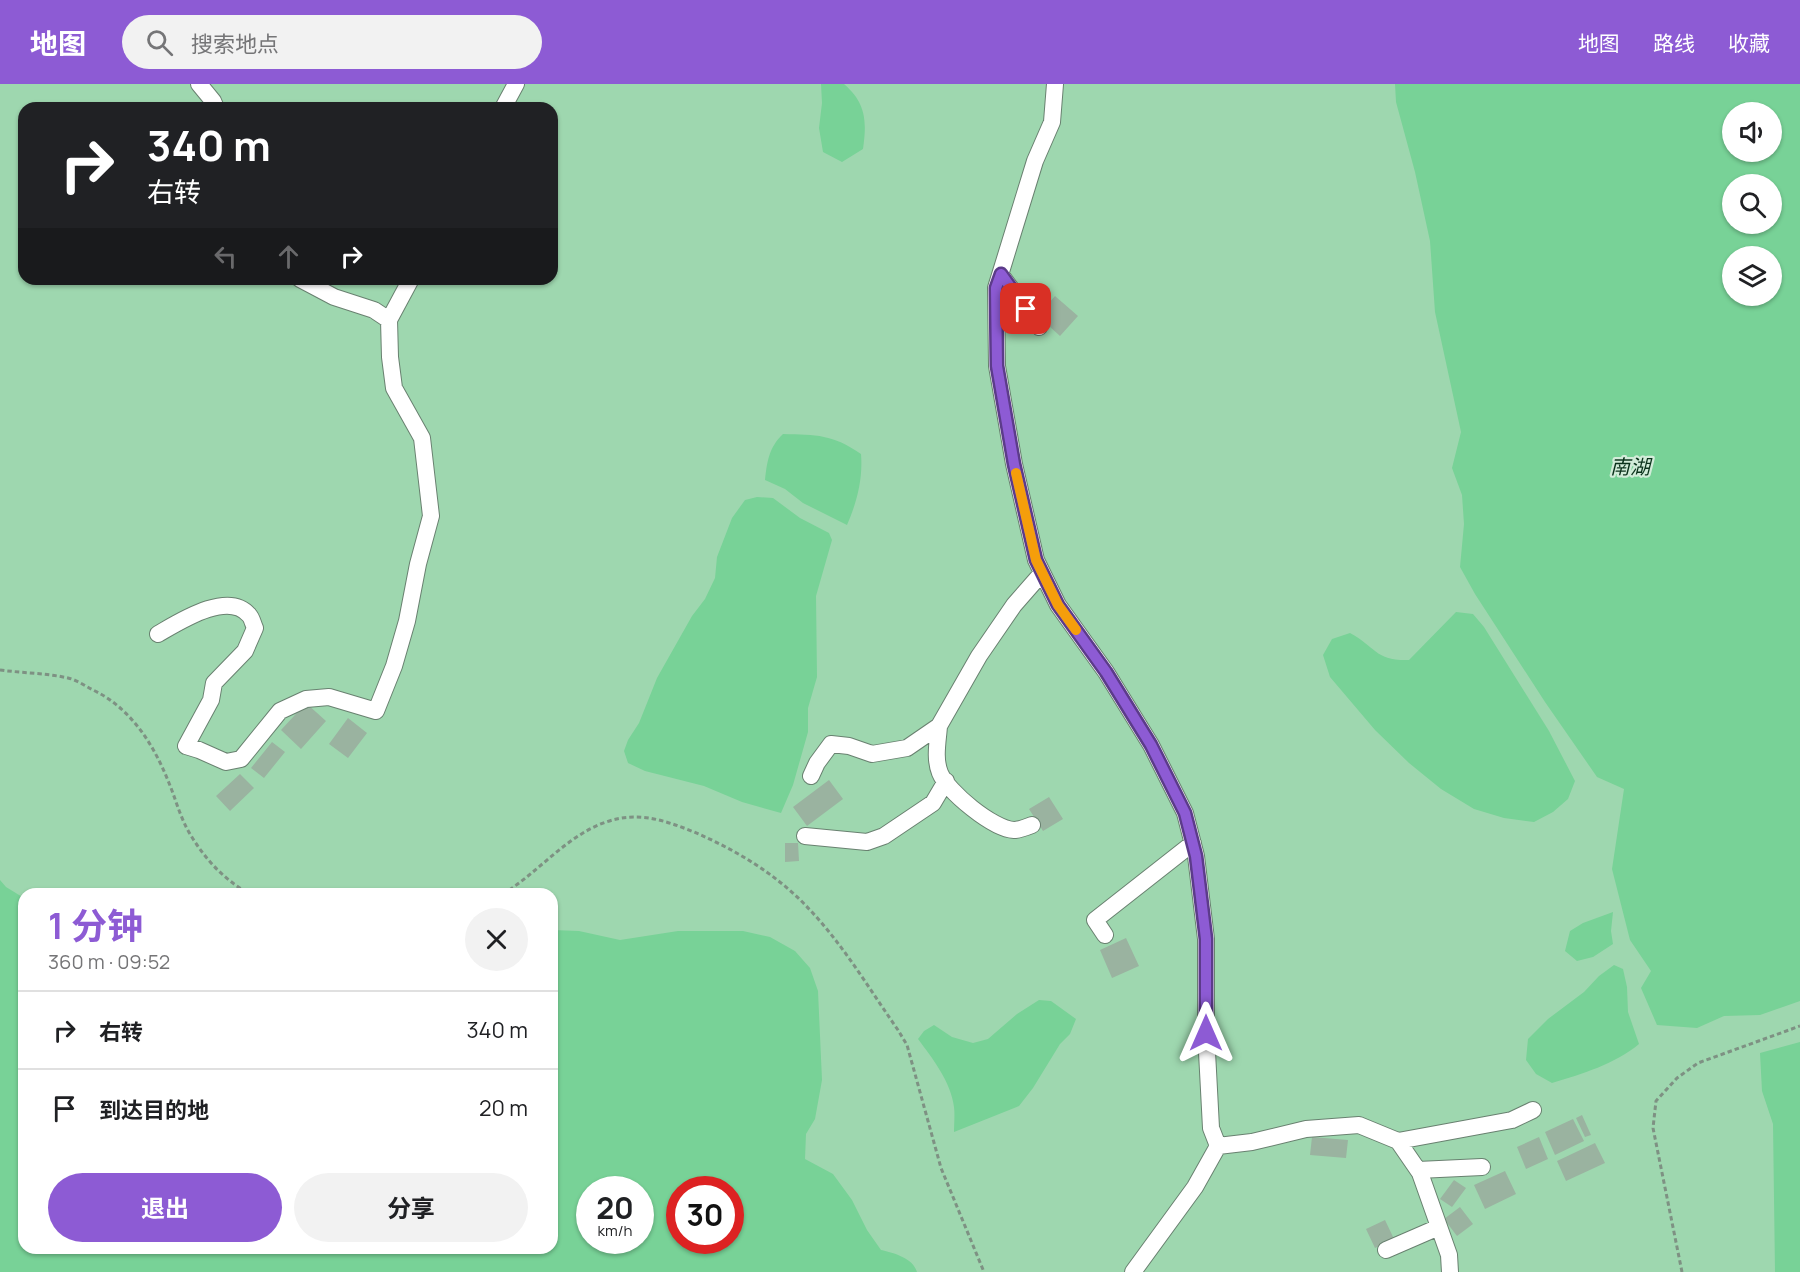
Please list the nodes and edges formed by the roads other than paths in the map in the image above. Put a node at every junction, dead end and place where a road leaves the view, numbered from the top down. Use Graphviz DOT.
graph roads {
  1 [pos="199,84"];
  2 [pos="516,84"];
  3 [pos="1055,84"];
  4 [pos="212,102"];
  5 [pos="506,102"];
  6 [pos="1001,274"];
  7 [pos="311,285"];
  8 [pos="408,285"];
  9 [pos="389,320"];
  10 [pos="1039,327"];
  11 [pos="1042,573"];
  12 [pos="158,634"];
  13 [pos="939,726"];
  14 [pos="811,776"];
  15 [pos="946,781"];
  16 [pos="1032,825"];
  17 [pos="805,836"];
  18 [pos="1193,843"];
  19 [pos="1105,935"];
  20 [pos="1533,1110"];
  21 [pos="1398,1141"];
  22 [pos="1218,1146"];
  23 [pos="1482,1167"];
  24 [pos="1418,1170"];
  25 [pos="1439,1227"];
  26 [pos="1386,1251"];
  27 [pos="1133,1272"];
  28 [pos="1450,1272"];
  1 -- 4 [label="street"];
  2 -- 5 [label="street"];
  3 -- 6 [label="street"];
  6 -- 10 [label="street"];
  6 -- 11 [label="street"];
  7 -- 9 [label="street"];
  8 -- 9 [label="street"];
  9 -- 12 [label="street"];
  11 -- 13 [label="street"];
  11 -- 18 [label="street"];
  13 -- 14 [label="street"];
  13 -- 15 [label="street"];
  15 -- 16 [label="street"];
  15 -- 17 [label="street"];
  18 -- 19 [label="street"];
  18 -- 22 [label="street"];
  20 -- 21 [label="street"];
  21 -- 22 [label="street"];
  21 -- 24 [label="street"];
  22 -- 27 [label="street"];
  23 -- 24 [label="street"];
  24 -- 25 [label="street"];
  25 -- 26 [label="street"];
  25 -- 28 [label="street"];
}
